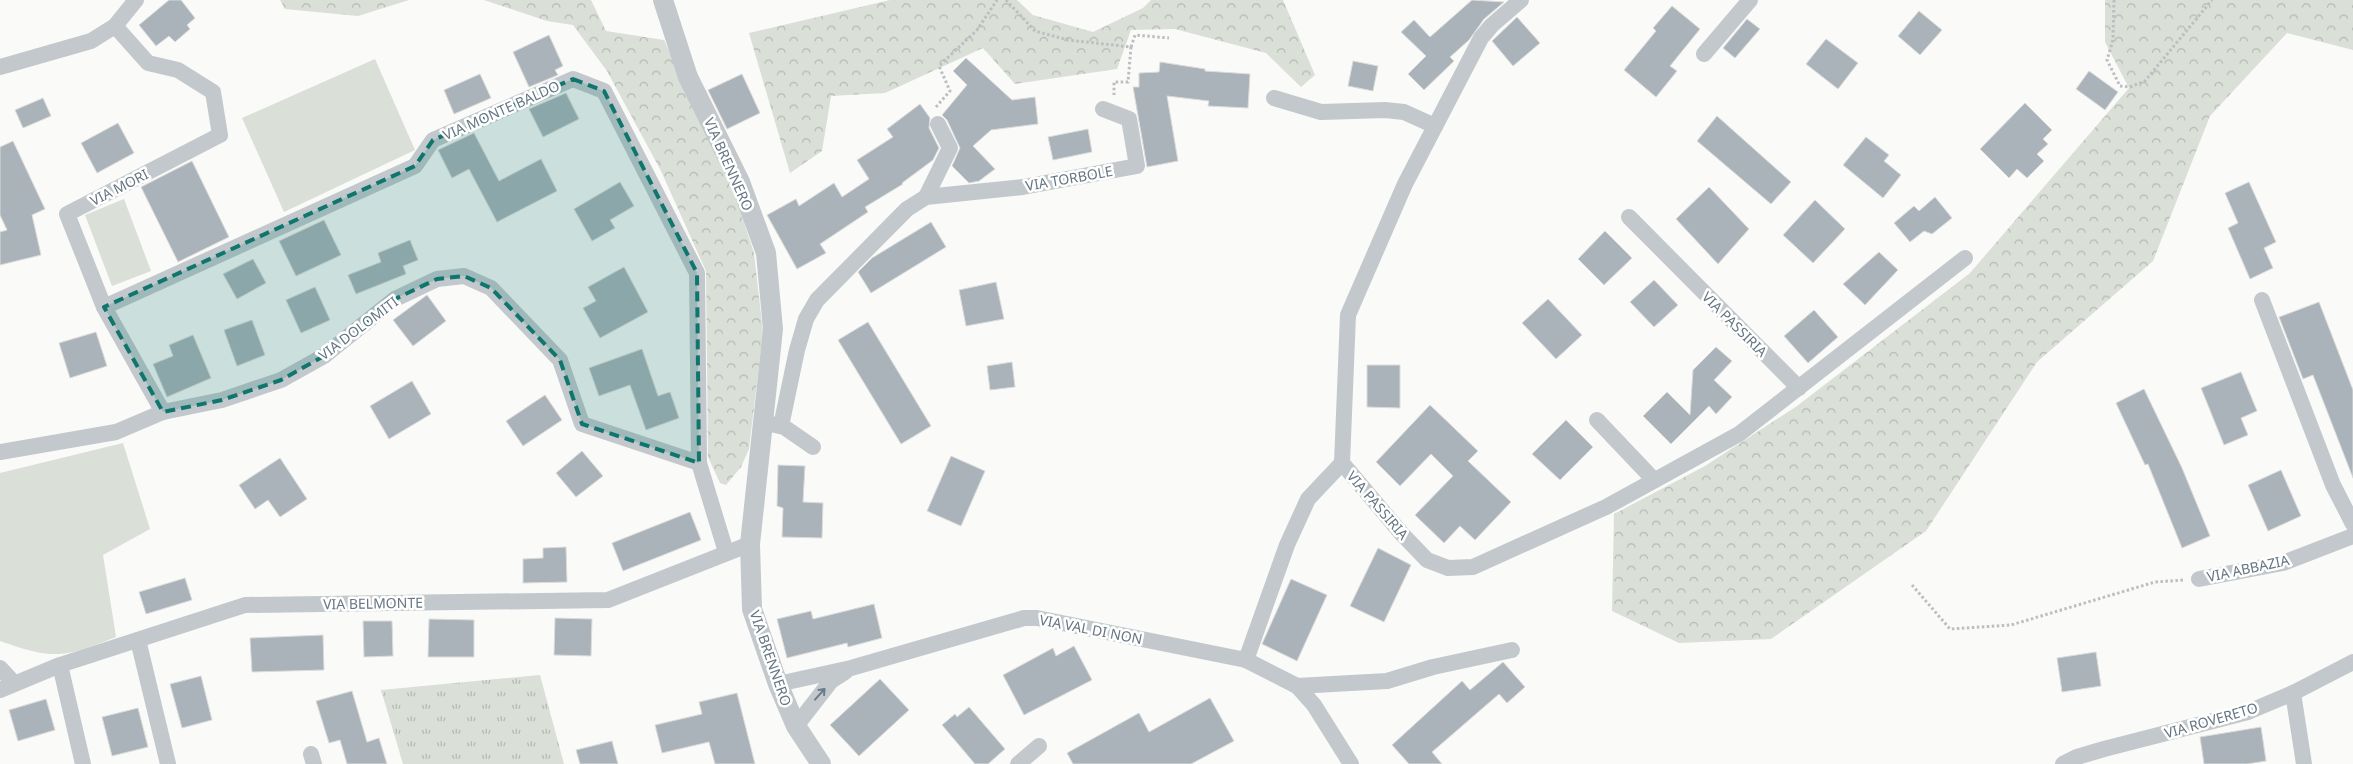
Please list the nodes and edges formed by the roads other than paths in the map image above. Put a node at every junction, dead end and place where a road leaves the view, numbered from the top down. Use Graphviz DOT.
graph roads {
  1 [pos="136,0"];
  2 [pos="662,0"];
  3 [pos="1521,0"];
  4 [pos="1750,0"];
  5 [pos="115,26"];
  6 [pos="1704,54"];
  7 [pos="0,67"];
  8 [pos="1274,98"];
  9 [pos="1109,111"];
  10 [pos="938,124"];
  11 [pos="1435,126"];
  12 [pos="926,197"];
  13 [pos="1629,218"];
  14 [pos="1965,258"];
  15 [pos="2262,300"];
  16 [pos="104,308"];
  17 [pos="1799,388"];
  18 [pos="163,412"];
  19 [pos="1597,420"];
  20 [pos="772,424"];
  21 [pos="813,447"];
  22 [pos="0,452"];
  23 [pos="699,463"];
  24 [pos="1342,463"];
  25 [pos="1654,480"];
  26 [pos="2353,524"];
  27 [pos="2353,536"];
  28 [pos="750,544"];
  29 [pos="726,552"];
  30 [pos="2199,579"];
  31 [pos="138,640"];
  32 [pos="1512,650"];
  33 [pos="1246,660"];
  34 [pos="2353,662"];
  35 [pos="60,665"];
  36 [pos="0,668"];
  37 [pos="851,668"];
  38 [pos="778,684"];
  39 [pos="7,686"];
  40 [pos="1297,686"];
  41 [pos="2293,693"];
  42 [pos="796,726"];
  43 [pos="1039,746"];
  44 [pos="82,764"];
  45 [pos="168,764"];
  46 [pos="821,764"];
  47 [pos="1018,764"];
  48 [pos="1351,764"];
  49 [pos="2063,764"];
  50 [pos="2304,764"];
  1 -- 5 [label="street"];
  2 -- 20 [label="street, VIA BRENNERO"];
  3 -- 11 [label="street, VIA PASSIRIA"];
  4 -- 6 [label="street"];
  5 -- 7 [label="street"];
  5 -- 16 [label="street, VIA MORI"];
  8 -- 11 [label="street"];
  9 -- 12 [label="street, VIA TORBOLE"];
  10 -- 12 [label="street"];
  11 -- 24 [label="street, VIA PASSIRIA"];
  12 -- 20 [label="street, VIA TORBOLE"];
  13 -- 17 [label="street, VIA PASSIRIA"];
  14 -- 17 [label="street, VIA PASSIRIA"];
  15 -- 26 [label="street"];
  16 -- 18 [label="street, VIA MORI"];
  16 -- 23 [label="street, VIA MONTE BALDO"];
  17 -- 25 [label="street, VIA PASSIRIA"];
  18 -- 22 [label="street, VIA DOLOMITI"];
  18 -- 23 [label="street, VIA DOLOMITI"];
  19 -- 25 [label="street"];
  20 -- 21 [label="street"];
  20 -- 28 [label="street, VIA BRENNERO"];
  23 -- 29 [label="street"];
  24 -- 25 [label="street, VIA PASSIRIA"];
  24 -- 33 [label="street"];
  27 -- 30 [label="street, VIA ABBAZIA"];
  28 -- 29 [label="street, VIA BELMONTE"];
  28 -- 38 [label="street, VIA BRENNERO"];
  29 -- 31 [label="street, VIA BELMONTE"];
  31 -- 35 [label="street, VIA BELMONTE"];
  31 -- 45 [label="street"];
  32 -- 40 [label="street"];
  33 -- 37 [label="street, VIA VAL DI NON"];
  33 -- 40 [label="street, VIA VAL DI NON"];
  34 -- 41 [label="street, VIA ROVERETO"];
  35 -- 39 [label="street, VIA BELMONTE"];
  35 -- 44 [label="street"];
  36 -- 39 [label="street"];
  37 -- 38 [label="street, VIA VAL DI NON"];
  42 -- 37 [label="street, VIA VAL DI NON, one-way"];
  38 -- 42 [label="street, VIA BRENNERO"];
  40 -- 48 [label="street, VIA VAL DI NON"];
  41 -- 49 [label="street, VIA ROVERETO"];
  41 -- 50 [label="street"];
  42 -- 46 [label="street, VIA BRENNERO"];
  43 -- 47 [label="street"];
}
